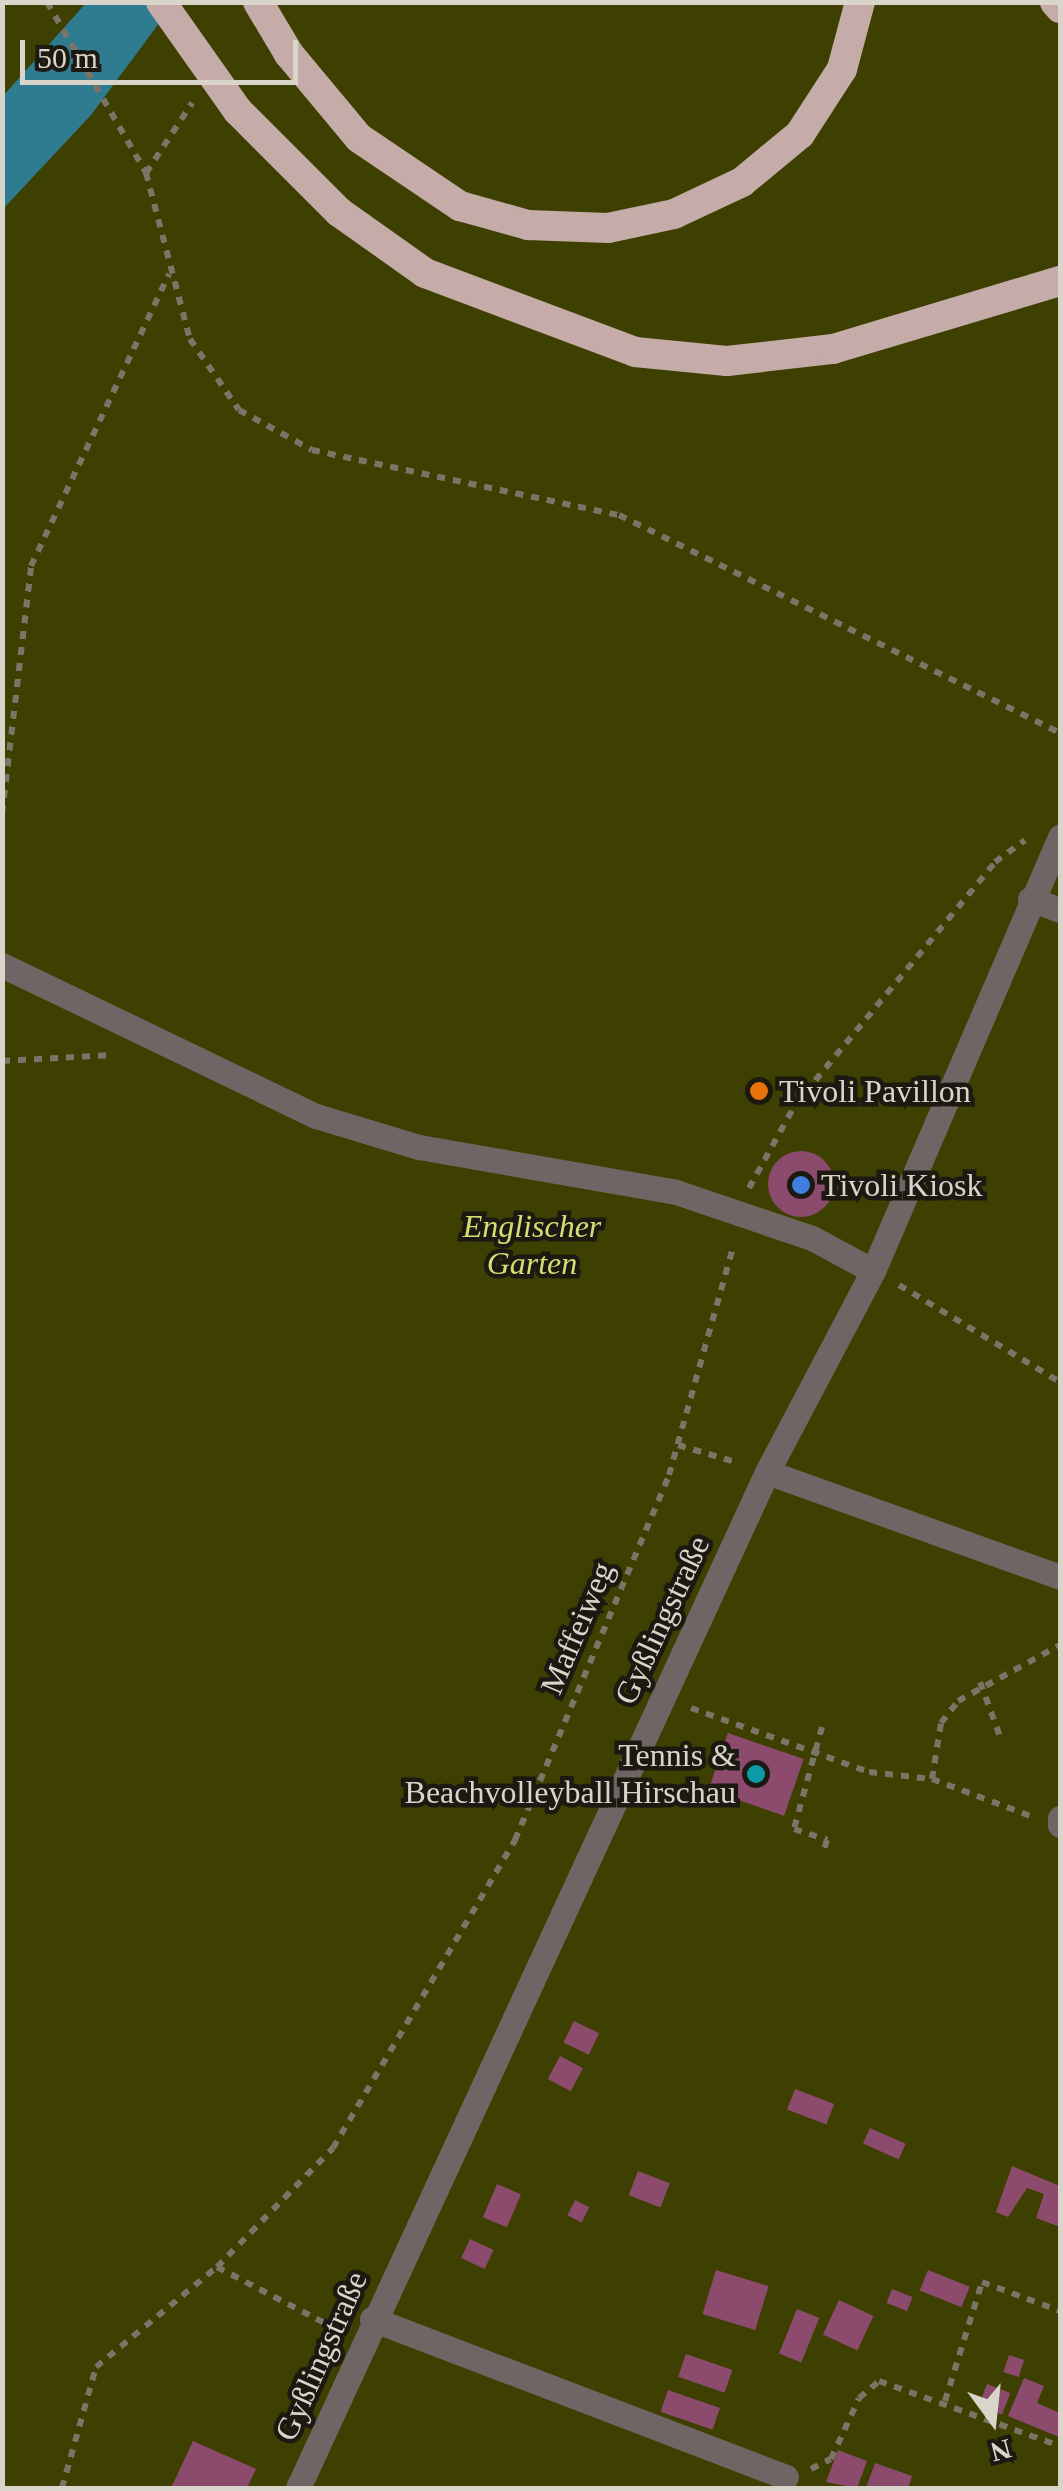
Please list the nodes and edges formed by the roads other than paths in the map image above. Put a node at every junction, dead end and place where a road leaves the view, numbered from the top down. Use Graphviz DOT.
graph roads {
  1 [pos="161,2"];
  2 [pos="258,2"];
  3 [pos="860,2"];
  4 [pos="1056,2"];
  5 [pos="1060,8"];
  6 [pos="1060,280"];
  7 [pos="1060,836"];
  8 [pos="1030,900"];
  9 [pos="1060,910"];
  10 [pos="2,965"];
  11 [pos="873,1270"];
  12 [pos="767,1472"];
  13 [pos="1060,1577"];
  14 [pos="367,2330"];
  15 [pos="786,2477"];
  16 [pos="298,2488"];
  1 -- 6 [label="highway, bridge"];
  2 -- 3 [label="highway, bridge"];
  4 -- 5 [label="highway"];
  7 -- 8 [label="street, Gyßlingstraße"];
  8 -- 9 [label="street"];
  8 -- 11 [label="street, Gyßlingstraße"];
  10 -- 11 [label="street"];
  11 -- 12 [label="street, Gyßlingstraße"];
  12 -- 13 [label="street"];
  12 -- 14 [label="street, Gyßlingstraße"];
  14 -- 15 [label="street"];
  14 -- 16 [label="street, Gyßlingstraße"];
}
